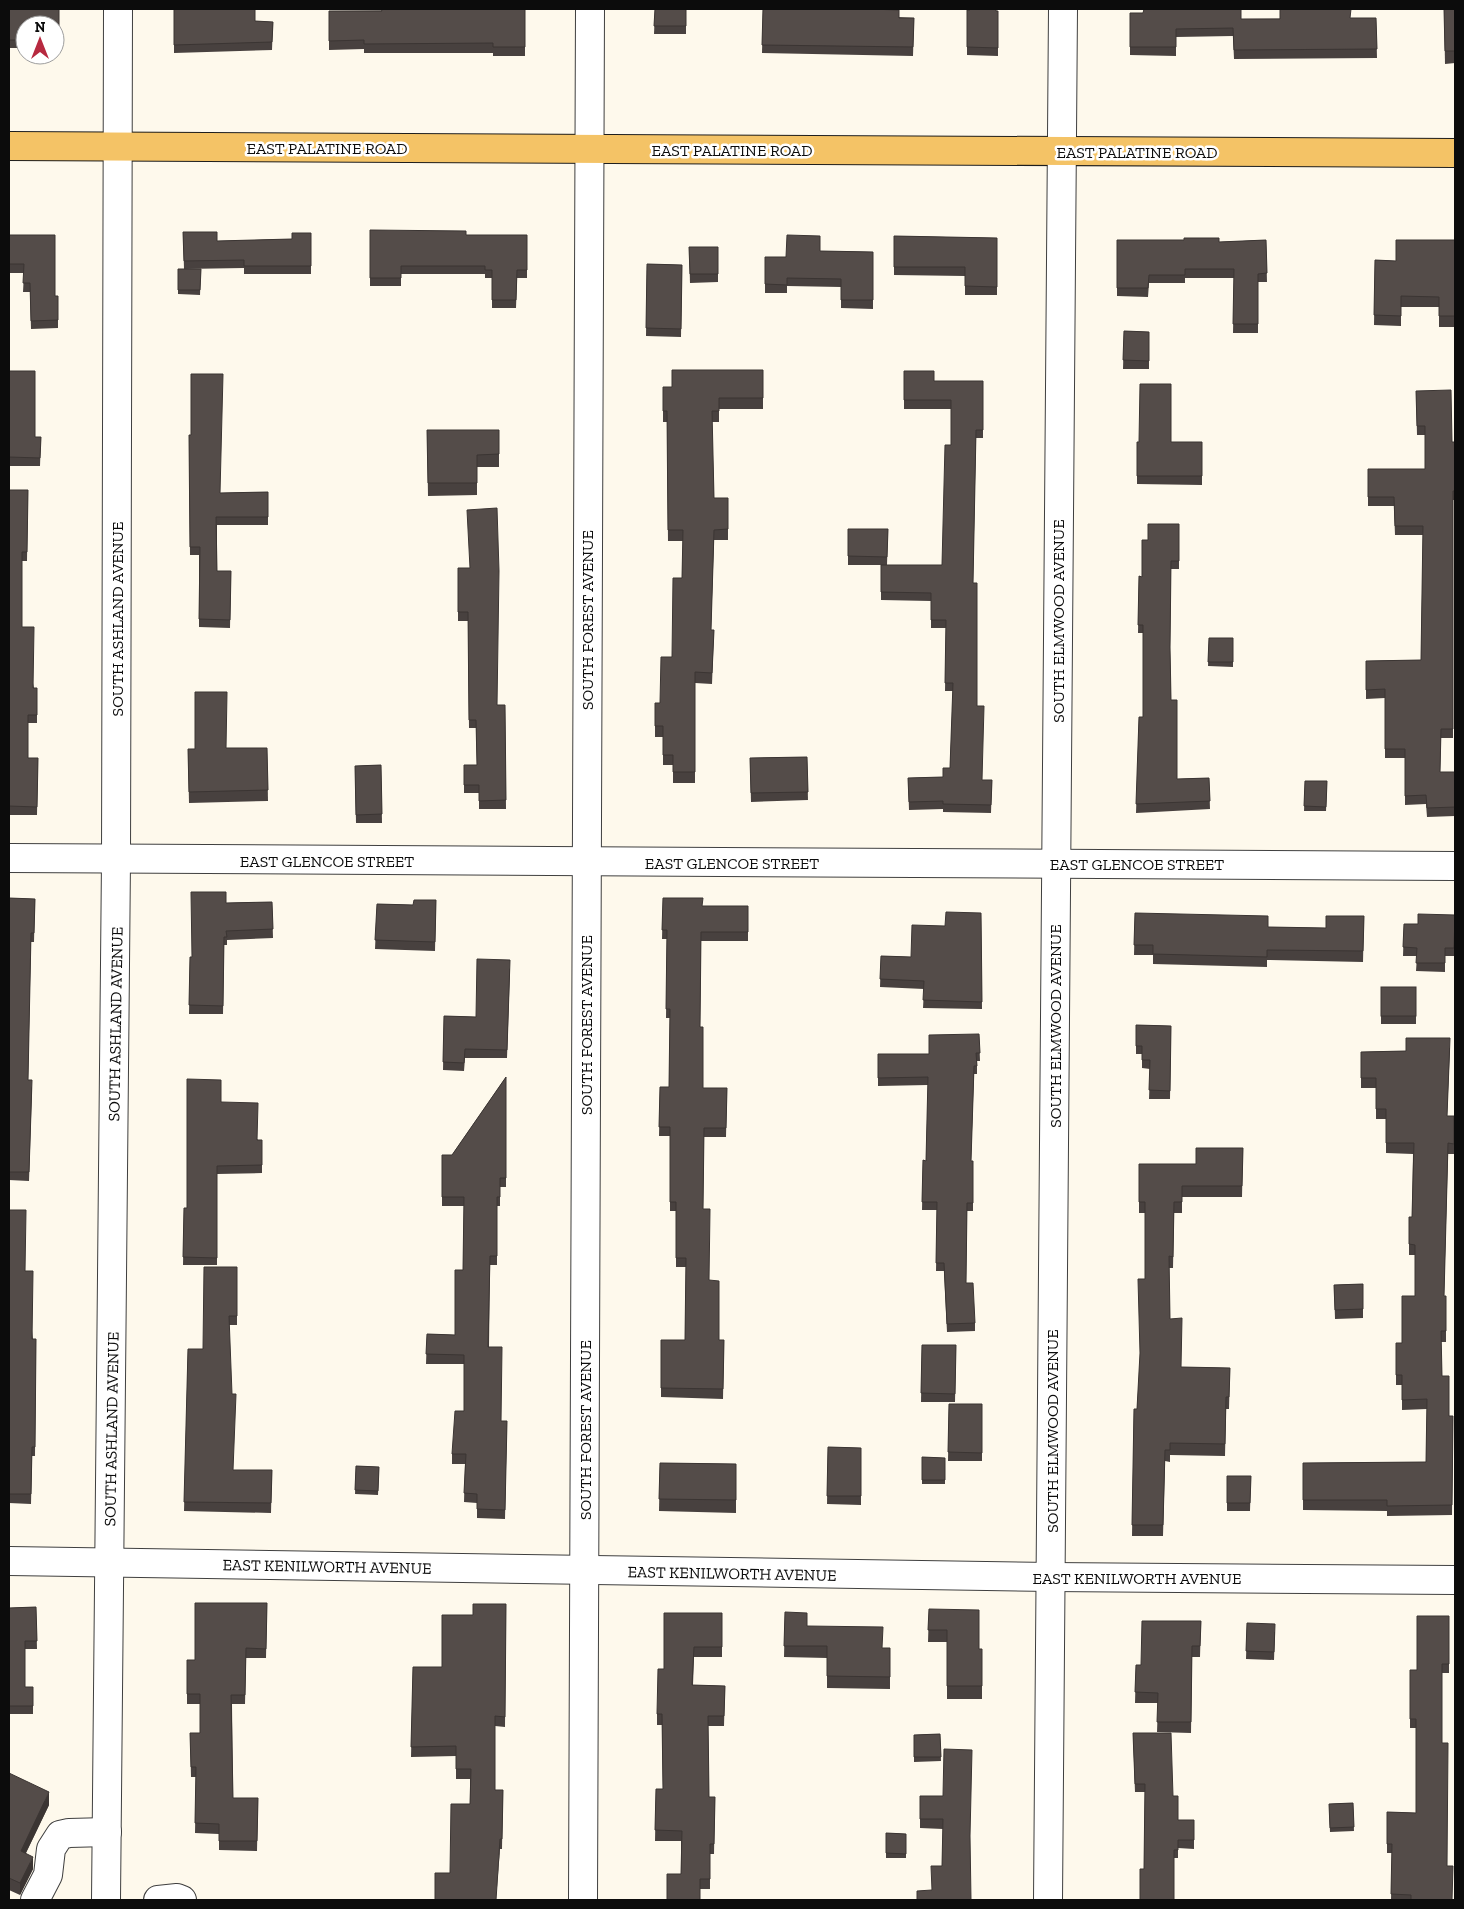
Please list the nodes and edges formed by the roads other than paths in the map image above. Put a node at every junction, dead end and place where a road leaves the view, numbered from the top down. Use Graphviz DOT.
graph roads {
  1 [pos="118,9"];
  2 [pos="590,9"];
  3 [pos="1063,9"];
  4 [pos="9,146"];
  5 [pos="118,147"];
  6 [pos="589,149"];
  7 [pos="1061,152"];
  8 [pos="1455,153"];
  9 [pos="9,858"];
  10 [pos="116,860"];
  11 [pos="586,862"];
  12 [pos="1056,864"];
  13 [pos="1455,866"];
  14 [pos="9,1561"];
  15 [pos="110,1563"];
  16 [pos="584,1570"];
  17 [pos="1050,1577"];
  18 [pos="1455,1580"];
  19 [pos="107,1832"];
  20 [pos="35,1900"];
  21 [pos="106,1900"];
  22 [pos="158,1900"];
  23 [pos="182,1900"];
  24 [pos="583,1900"];
  25 [pos="1048,1900"];
  1 -- 5 [label="street, SOUTH ASHLAND AVENUE"];
  2 -- 6 [label="street, SOUTH FOREST AVENUE"];
  3 -- 7 [label="street, SOUTH ELMWOOD AVENUE"];
  4 -- 5 [label="main road, EAST PALATINE ROAD"];
  5 -- 6 [label="main road, EAST PALATINE ROAD"];
  5 -- 10 [label="street, SOUTH ASHLAND AVENUE"];
  6 -- 7 [label="main road, EAST PALATINE ROAD"];
  6 -- 11 [label="street, SOUTH FOREST AVENUE"];
  7 -- 8 [label="main road, EAST PALATINE ROAD"];
  7 -- 12 [label="street, SOUTH ELMWOOD AVENUE"];
  9 -- 10 [label="street, EAST GLENCOE STREET"];
  10 -- 11 [label="street, EAST GLENCOE STREET"];
  10 -- 15 [label="street, SOUTH ASHLAND AVENUE"];
  11 -- 12 [label="street, EAST GLENCOE STREET"];
  11 -- 16 [label="street, SOUTH FOREST AVENUE"];
  12 -- 13 [label="street, EAST GLENCOE STREET"];
  12 -- 17 [label="street, SOUTH ELMWOOD AVENUE"];
  14 -- 15 [label="street, EAST KENILWORTH AVENUE"];
  15 -- 16 [label="street, EAST KENILWORTH AVENUE"];
  15 -- 19 [label="street, SOUTH ASHLAND AVENUE"];
  16 -- 17 [label="street, EAST KENILWORTH AVENUE"];
  16 -- 24 [label="street, SOUTH FOREST AVENUE"];
  17 -- 18 [label="street, EAST KENILWORTH AVENUE"];
  17 -- 25 [label="street, SOUTH ELMWOOD AVENUE"];
  19 -- 20 [label="street"];
  19 -- 21 [label="street, SOUTH ASHLAND AVENUE"];
  22 -- 23 [label="street"];
}
